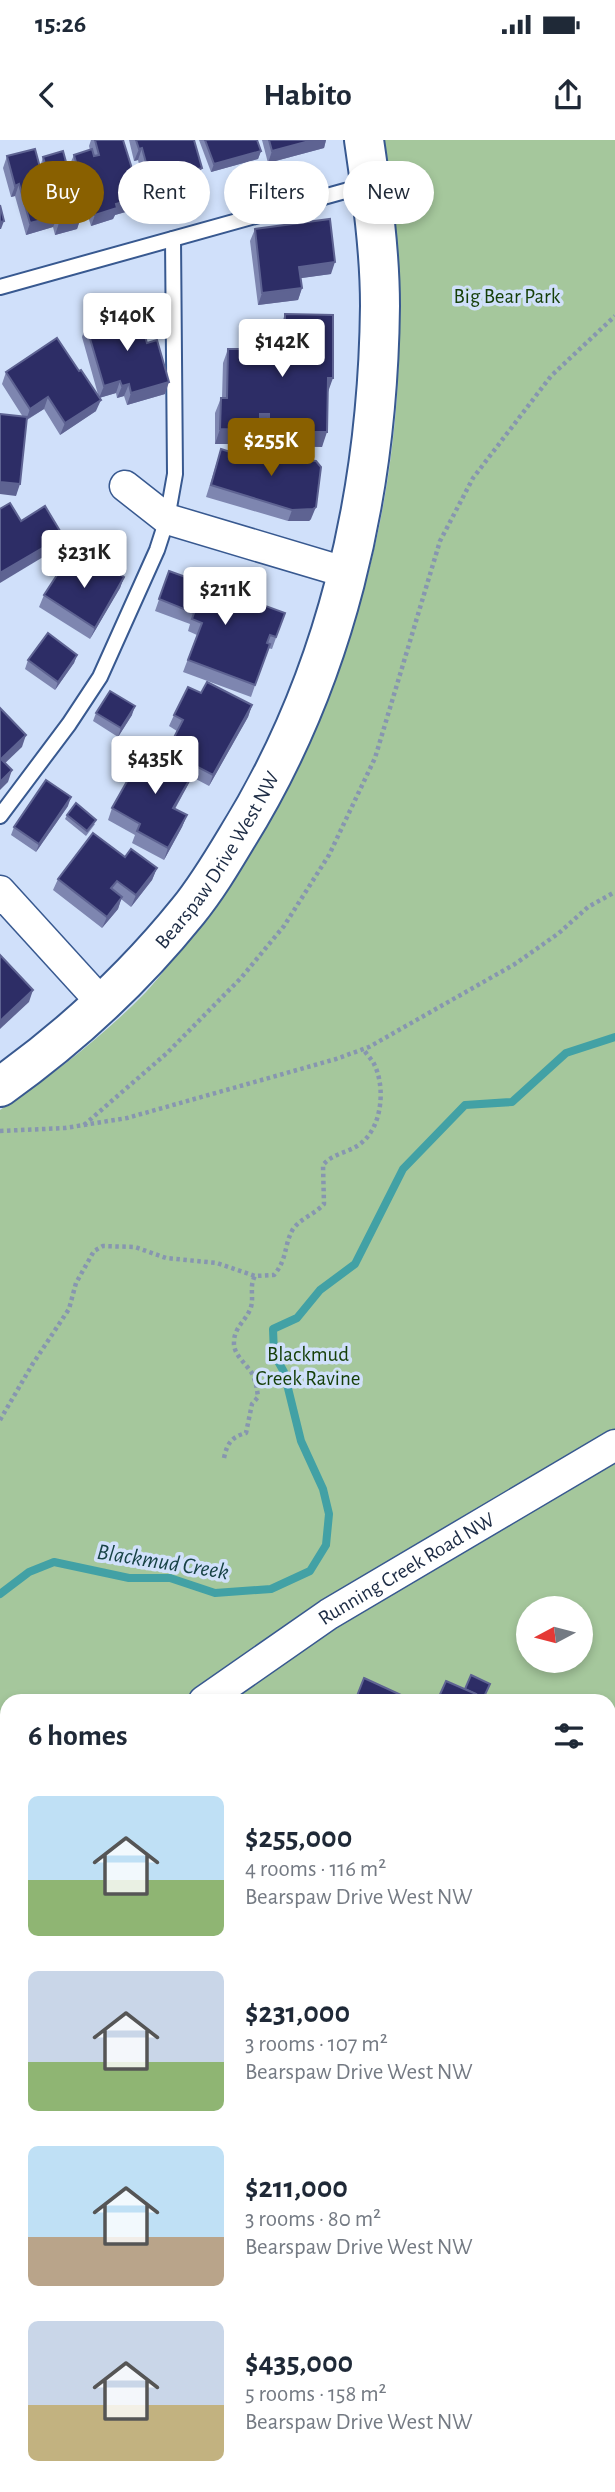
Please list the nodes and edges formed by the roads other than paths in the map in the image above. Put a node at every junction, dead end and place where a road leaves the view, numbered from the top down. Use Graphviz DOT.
graph roads {
  1 [pos="364,140"];
  2 [pos="367,161"];
  3 [pos="343,192"];
  4 [pos="374,224"];
  5 [pos="173,239"];
  6 [pos="0,287"];
  7 [pos="125,486"];
  8 [pos="167,519"];
  9 [pos="348,573"];
  10 [pos="0,816"];
  11 [pos="0,891"];
  12 [pos="102,1003"];
  13 [pos="0,1087"];
  14 [pos="615,1445"];
  15 [pos="214,1694"];
  1 -- 2 [label="street, Bearspaw Drive West NW"];
  3 -- 5 [label="lane"];
  4 -- 9 [label="street, Bearspaw Drive West NW"];
  5 -- 6 [label="lane"];
  5 -- 8 [label="lane"];
  7 -- 8 [label="street"];
  8 -- 9 [label="street"];
  8 -- 10 [label="lane"];
  9 -- 12 [label="street, Bearspaw Drive West NW"];
  11 -- 12 [label="street"];
  12 -- 13 [label="street, Bearspaw Drive West NW"];
  14 -- 15 [label="street, Running Creek Road NW"];
}
